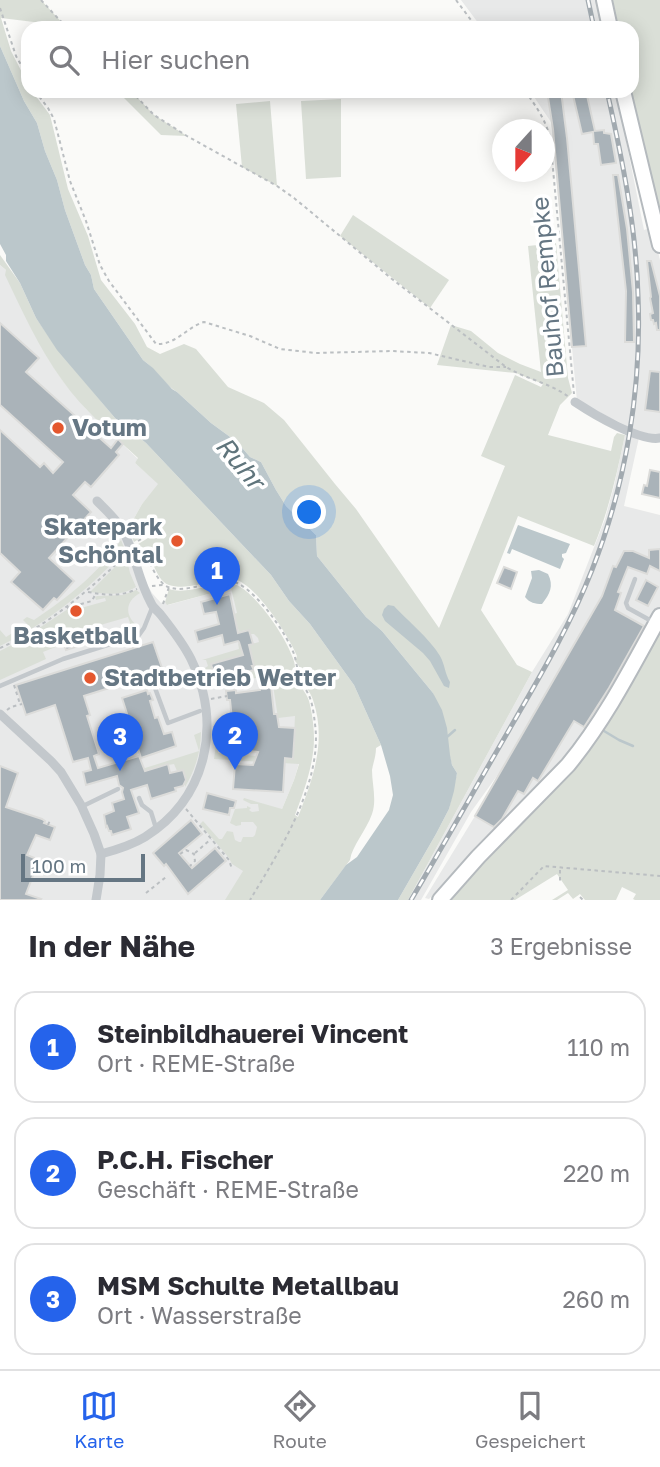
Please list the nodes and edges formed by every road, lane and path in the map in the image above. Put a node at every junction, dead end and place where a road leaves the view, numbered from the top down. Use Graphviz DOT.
graph roads {
  1 [pos="41,0"];
  2 [pos="456,0"];
  3 [pos="604,0"];
  4 [pos="0,8"];
  5 [pos="60,21"];
  6 [pos="472,21"];
  7 [pos="608,21"];
  8 [pos="21,64"];
  9 [pos="40,98"];
  10 [pos="138,98"];
  11 [pos="530,98"];
  12 [pos="626,98"];
  13 [pos="660,245"];
  14 [pos="506,367"];
  15 [pos="575,402"];
  16 [pos="660,438"];
  17 [pos="97,501"];
  18 [pos="167,522"];
  19 [pos="129,548"];
  20 [pos="635,579"];
  21 [pos="164,584"];
  22 [pos="169,587"];
  23 [pos="144,589"];
  24 [pos="87,592"];
  25 [pos="95,594"];
  26 [pos="66,608"];
  27 [pos="155,609"];
  28 [pos="658,619"];
  29 [pos="0,648"];
  30 [pos="190,673"];
  31 [pos="13,680"];
  32 [pos="0,686"];
  33 [pos="227,696"];
  34 [pos="204,700"];
  35 [pos="200,712"];
  36 [pos="1,715"];
  37 [pos="247,719"];
  38 [pos="217,721"];
  39 [pos="118,789"];
  40 [pos="139,798"];
  41 [pos="181,804"];
  42 [pos="82,807"];
  43 [pos="50,820"];
  44 [pos="48,825"];
  45 [pos="156,829"];
  46 [pos="211,839"];
  47 [pos="180,854"];
  48 [pos="194,854"];
  49 [pos="101,855"];
  50 [pos="190,866"];
  51 [pos="232,869"];
  52 [pos="559,869"];
  53 [pos="660,876"];
  54 [pos="166,877"];
  55 [pos="560,881"];
  56 [pos="146,893"];
  57 [pos="96,900"];
  58 [pos="250,900"];
  59 [pos="440,900"];
  60 [pos="511,900"];
  1 -- 5 [label="path"];
  2 -- 6 [label="path"];
  3 -- 7 [label="main road"];
  4 -- 8 [label="path"];
  9 -- 14 [label="path"];
  10 -- 14 [label="path"];
  11 -- 15 [label="path, Bauhof Rempke"];
  12 -- 13 [label="main road"];
  14 -- 15 [label="path"];
  15 -- 16 [label="street"];
  17 -- 19 [label="street"];
  18 -- 19 [label="path"];
  19 -- 21 [label="path"];
  19 -- 23 [label="street"];
  19 -- 24 [label="path"];
  20 -- 28 [label="lane"];
  21 -- 22 [label="path"];
  21 -- 23 [label="path"];
  22 -- 27 [label="path"];
  22 -- 58 [label="path"];
  23 -- 25 [label="path"];
  23 -- 27 [label="street"];
  24 -- 25 [label="path"];
  24 -- 26 [label="path"];
  25 -- 26 [label="path"];
  26 -- 29 [label="path"];
  27 -- 31 [label="lane"];
  27 -- 34 [label="street"];
  28 -- 59 [label="main road"];
  30 -- 35 [label="lane"];
  31 -- 32 [label="lane"];
  31 -- 36 [label="path"];
  33 -- 34 [label="path"];
  34 -- 41 [label="street"];
  36 -- 42 [label="street"];
  37 -- 38 [label="path"];
  39 -- 42 [label="lane"];
  40 -- 45 [label="lane"];
  41 -- 45 [label="street"];
  41 -- 46 [label="path"];
  42 -- 49 [label="street"];
  43 -- 44 [label="path"];
  45 -- 49 [label="street"];
  46 -- 48 [label="path"];
  46 -- 51 [label="path"];
  47 -- 48 [label="path"];
  48 -- 50 [label="path"];
  49 -- 57 [label="street"];
  52 -- 53 [label="path"];
  52 -- 55 [label="path"];
  52 -- 60 [label="path"];
  54 -- 56 [label="path"];
}
